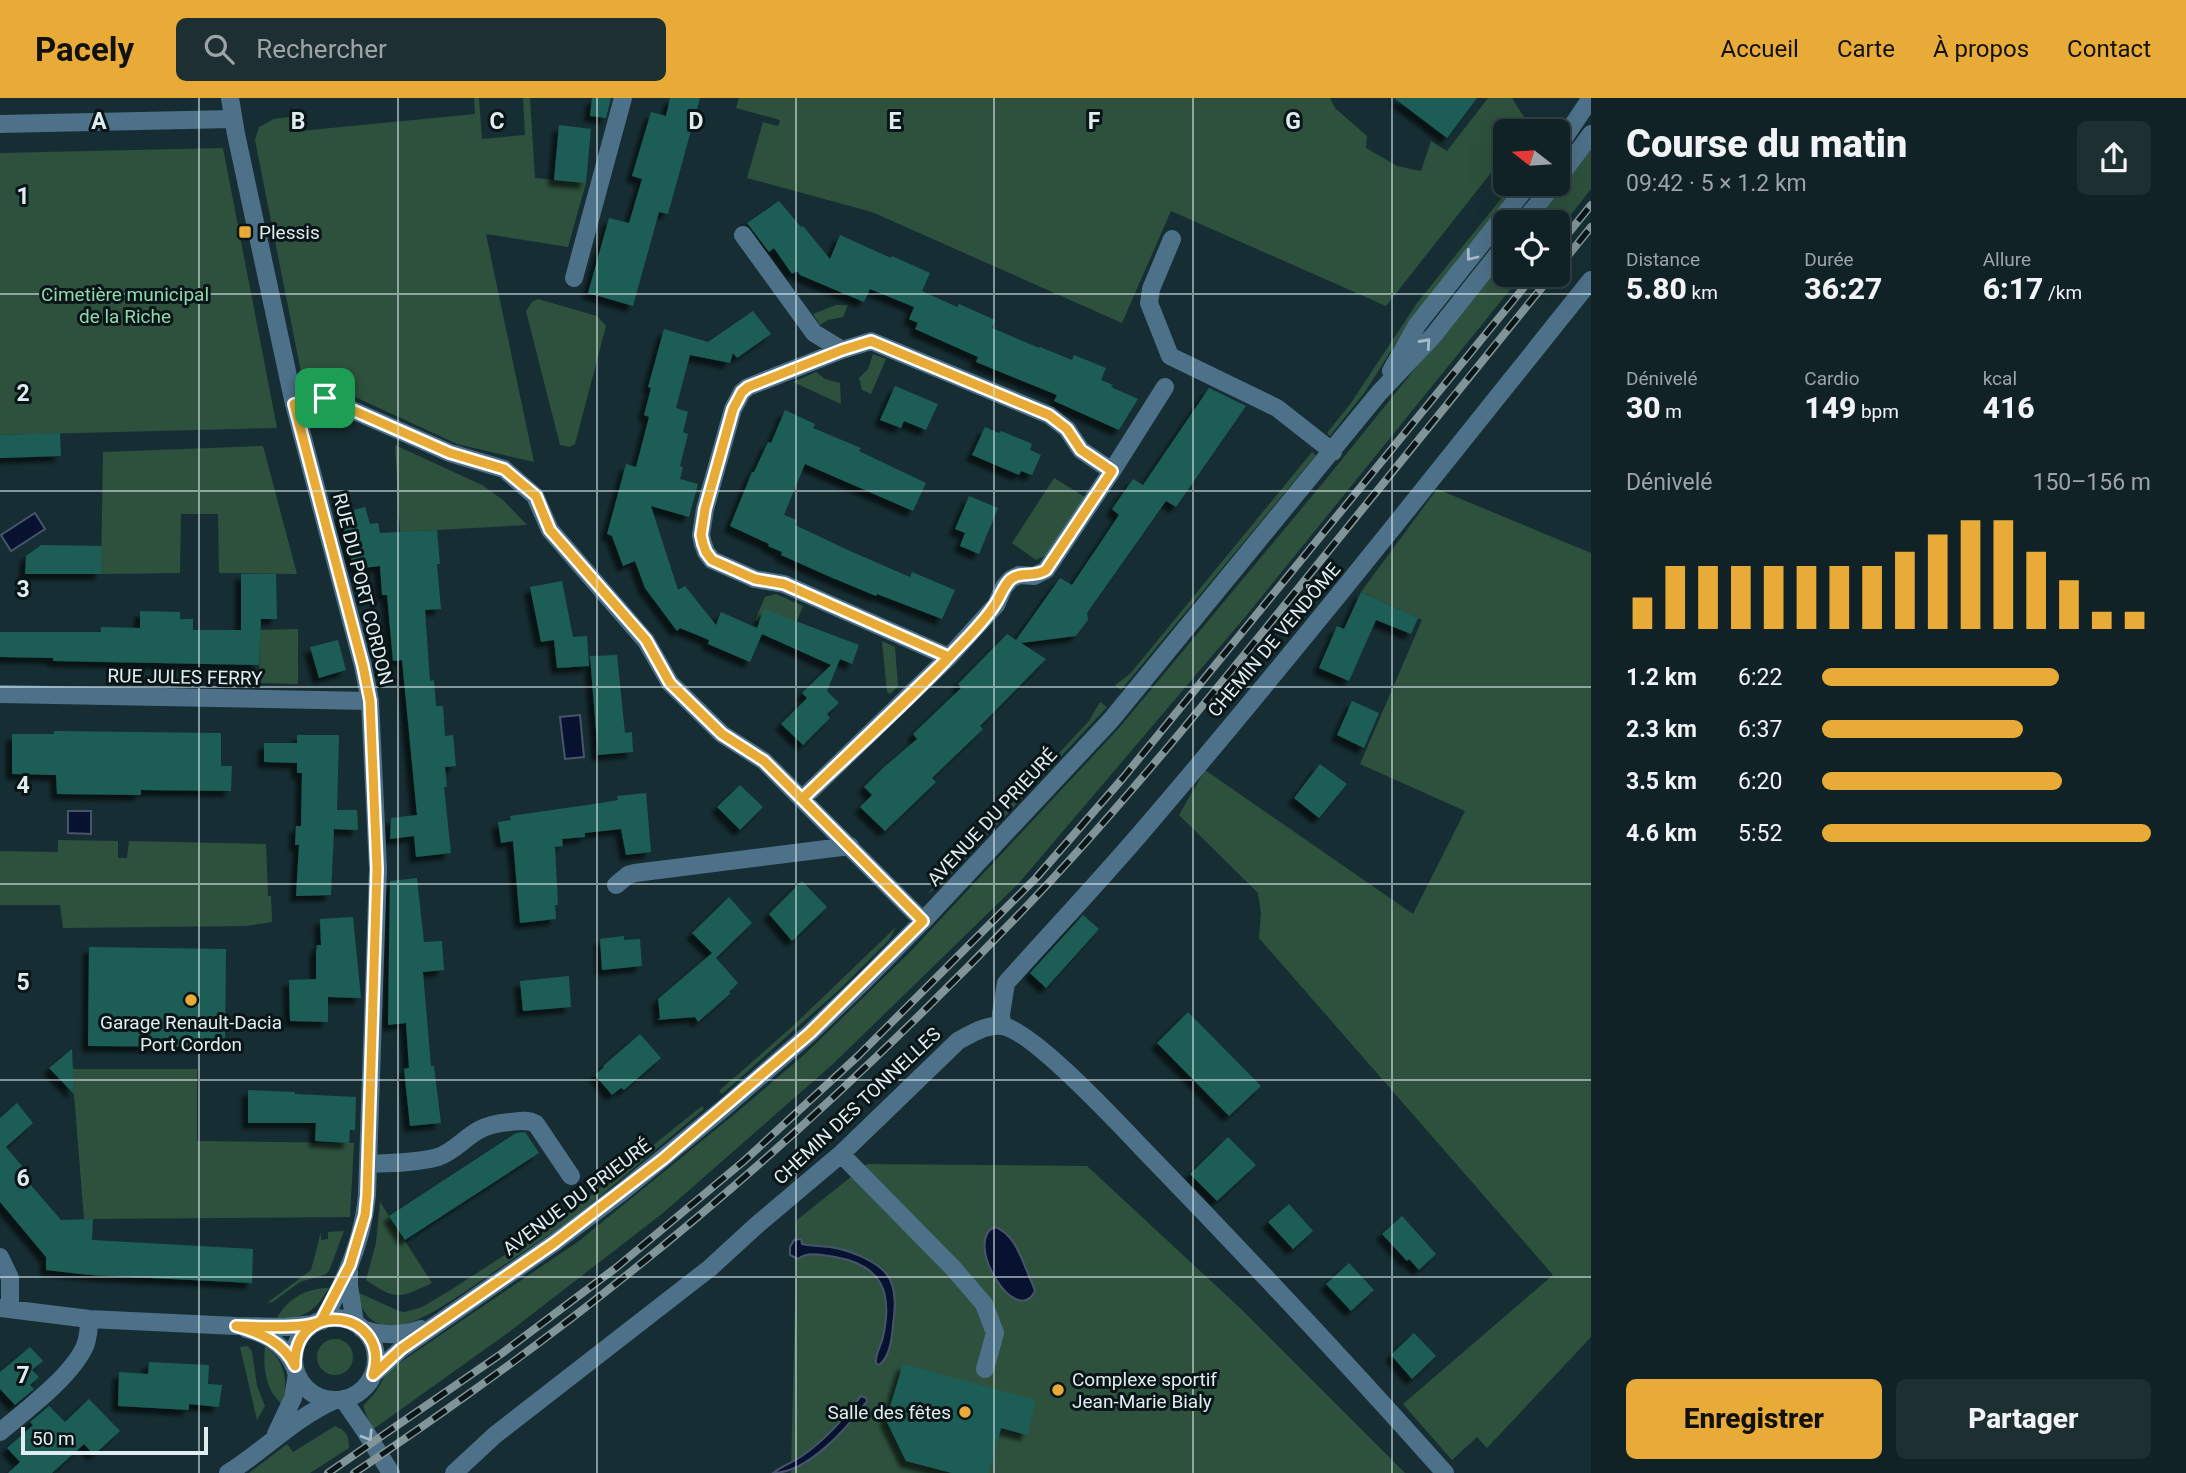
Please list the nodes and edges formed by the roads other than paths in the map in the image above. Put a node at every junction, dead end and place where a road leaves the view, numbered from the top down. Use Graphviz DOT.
graph roads {
  1 [pos="230,98"];
  2 [pos="242,98"];
  3 [pos="623,98"];
  4 [pos="1591,98"];
  5 [pos="233,119"];
  6 [pos="0,124"];
  7 [pos="1570,129"];
  8 [pos="1591,134"];
  9 [pos="1570,161"];
  10 [pos="1519,196"];
  11 [pos="1543,196"];
  12 [pos="1532,210"];
  13 [pos="743,235"];
  14 [pos="1172,239"];
  15 [pos="1493,260"];
  16 [pos="574,278"];
  17 [pos="1591,280"];
  18 [pos="842,350"];
  19 [pos="1165,387"];
  20 [pos="1379,393"];
  21 [pos="294,404"];
  22 [pos="1333,452"];
  23 [pos="1112,471"];
  24 [pos="949,657"];
  25 [pos="0,694"];
  26 [pos="370,701"];
  27 [pos="802,799"];
  28 [pos="850,846"];
  29 [pos="616,885"];
  30 [pos="923,921"];
  31 [pos="1002,1026"];
  32 [pos="841,1154"];
  33 [pos="368,1164"];
  34 [pos="571,1175"];
  35 [pos="0,1257"];
  36 [pos="350,1265"];
  37 [pos="5,1308"];
  38 [pos="447,1317"];
  39 [pos="89,1319"];
  40 [pos="318,1323"];
  41 [pos="236,1326"];
  42 [pos="358,1326"];
  43 [pos="985,1369"];
  44 [pos="296,1370"];
  45 [pos="373,1375"];
  46 [pos="339,1400"];
  47 [pos="0,1432"];
  48 [pos="270,1442"];
  49 [pos="228,1473"];
  50 [pos="391,1473"];
  51 [pos="454,1473"];
  52 [pos="1445,1473"];
  1 -- 2 [label="street"];
  1 -- 5 [label="street, RUE DU PORT CORDON"];
  3 -- 16 [label="street"];
  4 -- 7 [label="street"];
  5 -- 6 [label="street"];
  5 -- 21 [label="street, RUE DU PORT CORDON"];
  8 -- 9 [label="street"];
  10 -- 20 [label="street, AVENUE DU PRIEURÉ, one-way"];
  11 -- 12 [label="street"];
  13 -- 18 [label="street"];
  14 -- 22 [label="street"];
  20 -- 15 [label="street, AVENUE DU PRIEURÉ, one-way"];
  17 -- 31 [label="street, CHEMIN DE VENDÔME"];
  18 -- 23 [label="street"];
  18 -- 24 [label="street"];
  19 -- 23 [label="street"];
  20 -- 22 [label="street, AVENUE DU PRIEURÉ"];
  21 -- 26 [label="street, RUE DU PORT CORDON"];
  21 -- 27 [label="street"];
  22 -- 30 [label="street, AVENUE DU PRIEURÉ"];
  23 -- 24 [label="street"];
  24 -- 27 [label="street"];
  25 -- 26 [label="street, RUE JULES FERRY"];
  26 -- 33 [label="street, RUE DU PORT CORDON"];
  27 -- 28 [label="street"];
  28 -- 29 [label="street"];
  28 -- 30 [label="street"];
  30 -- 38 [label="street, AVENUE DU PRIEURÉ"];
  31 -- 32 [label="street, CHEMIN DES TONNELLES"];
  31 -- 52 [label="street"];
  32 -- 43 [label="street"];
  32 -- 51 [label="street, CHEMIN DES TONNELLES"];
  33 -- 34 [label="street"];
  33 -- 36 [label="street, RUE DU PORT CORDON"];
  35 -- 37 [label="street"];
  36 -- 40 [label="street, RUE DU PORT CORDON"];
  36 -- 42 [label="street, RUE DU PORT CORDON"];
  37 -- 39 [label="street"];
  38 -- 42 [label="street, AVENUE DU PRIEURÉ"];
  38 -- 45 [label="street, AVENUE DU PRIEURÉ"];
  39 -- 41 [label="street"];
  39 -- 47 [label="street"];
  40 -- 41 [label="street"];
  40 -- 42 [label="street"];
  40 -- 44 [label="street"];
  41 -- 44 [label="street"];
  42 -- 45 [label="street"];
  44 -- 46 [label="street"];
  44 -- 48 [label="street"];
  45 -- 46 [label="street"];
  46 -- 48 [label="street"];
  46 -- 50 [label="street, one-way"];
  48 -- 49 [label="street"];
}
